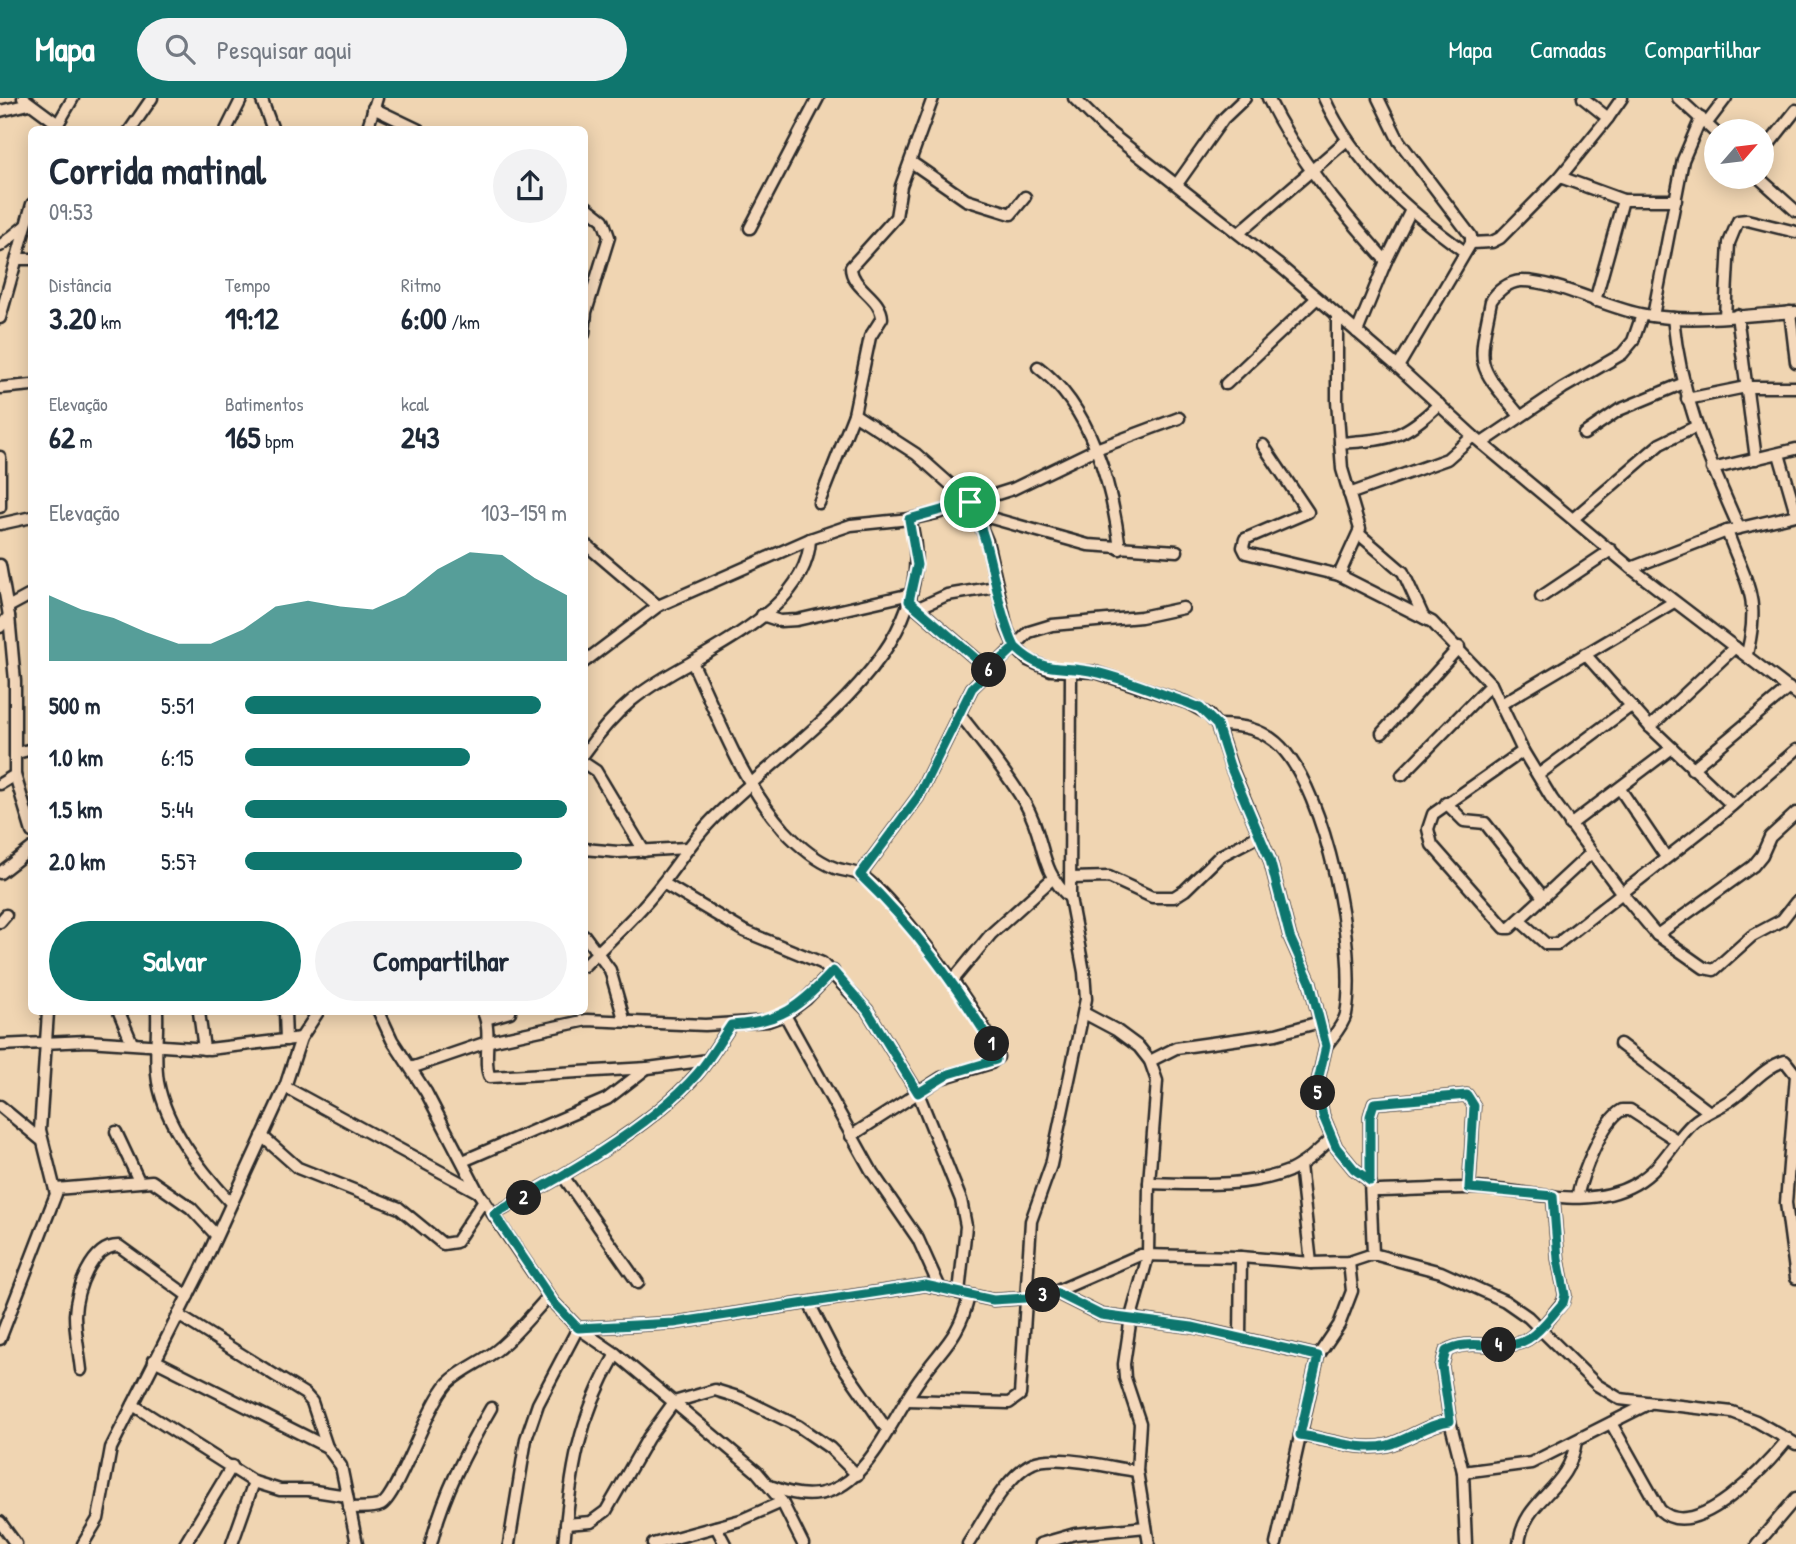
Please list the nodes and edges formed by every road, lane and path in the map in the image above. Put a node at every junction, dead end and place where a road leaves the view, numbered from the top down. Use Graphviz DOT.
graph roads {
  1 [pos="72,98"];
  2 [pos="152,98"];
  3 [pos="242,98"];
  4 [pos="261,98"];
  5 [pos="818,98"];
  6 [pos="933,98"];
  7 [pos="1074,98"];
  8 [pos="1245,98"];
  9 [pos="1268,98"];
  10 [pos="1324,98"];
  11 [pos="1377,98"];
  12 [pos="1583,98"];
  13 [pos="1622,98"];
  14 [pos="1678,98"];
  15 [pos="1726,98"];
  16 [pos="26,101"];
  17 [pos="375,103"];
  18 [pos="1796,110"];
  19 [pos="0,111"];
  20 [pos="1608,118"];
  21 [pos="1706,119"];
  22 [pos="1704,121"];
  23 [pos="56,126"];
  24 [pos="58,126"];
  25 [pos="133,126"];
  26 [pos="228,126"];
  27 [pos="272,126"];
  28 [pos="368,126"];
  29 [pos="412,126"];
  30 [pos="1774,137"];
  31 [pos="1347,140"];
  32 [pos="911,162"];
  33 [pos="1310,171"];
  34 [pos="1560,177"];
  35 [pos="1177,184"];
  36 [pos="1771,189"];
  37 [pos="1025,198"];
  38 [pos="1623,200"];
  39 [pos="1676,200"];
  40 [pos="588,208"];
  41 [pos="1796,211"];
  42 [pos="1410,212"];
  43 [pos="28,217"];
  44 [pos="25,226"];
  45 [pos="750,228"];
  46 [pos="1796,232"];
  47 [pos="1240,233"];
  48 [pos="0,246"];
  49 [pos="1468,248"];
  50 [pos="18,259"];
  51 [pos="28,259"];
  52 [pos="1386,261"];
  53 [pos="1316,299"];
  54 [pos="1595,301"];
  55 [pos="588,303"];
  56 [pos="1793,312"];
  57 [pos="1648,315"];
  58 [pos="1737,315"];
  59 [pos="1725,316"];
  60 [pos="1337,317"];
  61 [pos="0,318"];
  62 [pos="1672,318"];
  63 [pos="1357,332"];
  64 [pos="1796,362"];
  65 [pos="1038,367"];
  66 [pos="1398,367"];
  67 [pos="1684,383"];
  68 [pos="28,384"];
  69 [pos="1226,384"];
  70 [pos="1746,387"];
  71 [pos="1796,387"];
  72 [pos="0,388"];
  73 [pos="1687,399"];
  74 [pos="1439,404"];
  75 [pos="854,414"];
  76 [pos="1520,416"];
  77 [pos="1179,418"];
  78 [pos="1695,427"];
  79 [pos="1584,434"];
  80 [pos="1473,436"];
  81 [pos="1340,443"];
  82 [pos="1482,443"];
  83 [pos="1263,445"];
  84 [pos="1096,449"];
  85 [pos="1796,449"];
  86 [pos="1779,454"];
  87 [pos="0,457"];
  88 [pos="1756,459"];
  89 [pos="1712,469"];
  90 [pos="1349,494"];
  91 [pos="970,502"];
  92 [pos="818,503"];
  93 [pos="0,507"];
  94 [pos="977,514"];
  95 [pos="1796,514"];
  96 [pos="28,518"];
  97 [pos="1574,518"];
  98 [pos="909,519"];
  99 [pos="0,524"];
  100 [pos="1739,528"];
  101 [pos="1727,531"];
  102 [pos="1359,534"];
  103 [pos="810,539"];
  104 [pos="588,546"];
  105 [pos="1120,549"];
  106 [pos="1611,550"];
  107 [pos="1177,551"];
  108 [pos="0,565"];
  109 [pos="1632,568"];
  110 [pos="1339,575"];
  111 [pos="996,587"];
  112 [pos="28,597"];
  113 [pos="1541,597"];
  114 [pos="913,601"];
  115 [pos="1674,602"];
  116 [pos="658,606"];
  117 [pos="1183,608"];
  118 [pos="8,612"];
  119 [pos="762,615"];
  120 [pos="1424,618"];
  121 [pos="0,627"];
  122 [pos="1015,647"];
  123 [pos="1459,647"];
  124 [pos="1735,647"];
  125 [pos="1585,654"];
  126 [pos="1747,654"];
  127 [pos="588,659"];
  128 [pos="692,662"];
  129 [pos="989,670"];
  130 [pos="1070,671"];
  131 [pos="1491,684"];
  132 [pos="1792,691"];
  133 [pos="1503,703"];
  134 [pos="1631,706"];
  135 [pos="958,712"];
  136 [pos="1217,725"];
  137 [pos="1650,727"];
  138 [pos="1382,733"];
  139 [pos="1672,748"];
  140 [pos="588,749"];
  141 [pos="28,750"];
  142 [pos="1796,750"];
  143 [pos="1523,751"];
  144 [pos="17,753"];
  145 [pos="588,766"];
  146 [pos="1692,769"];
  147 [pos="15,775"];
  148 [pos="1402,775"];
  149 [pos="1538,775"];
  150 [pos="0,784"];
  151 [pos="750,786"];
  152 [pos="1620,789"];
  153 [pos="1446,803"];
  154 [pos="1732,805"];
  155 [pos="1796,813"];
  156 [pos="28,819"];
  157 [pos="1570,825"];
  158 [pos="1259,835"];
  159 [pos="686,848"];
  160 [pos="588,849"];
  161 [pos="28,851"];
  162 [pos="644,851"];
  163 [pos="1591,853"];
  164 [pos="1665,857"];
  165 [pos="0,873"];
  166 [pos="860,875"];
  167 [pos="1071,878"];
  168 [pos="1052,879"];
  169 [pos="663,883"];
  170 [pos="1621,892"];
  171 [pos="1543,897"];
  172 [pos="1070,898"];
  173 [pos="1796,902"];
  174 [pos="1519,920"];
  175 [pos="1657,935"];
  176 [pos="588,939"];
  177 [pos="599,951"];
  178 [pos="588,963"];
  179 [pos="833,971"];
  180 [pos="953,980"];
  181 [pos="1084,1013"];
  182 [pos="48,1015"];
  183 [pos="121,1015"];
  184 [pos="157,1015"];
  185 [pos="199,1015"];
  186 [pos="285,1015"];
  187 [pos="316,1015"];
  188 [pos="380,1015"];
  189 [pos="485,1015"];
  190 [pos="785,1015"];
  191 [pos="624,1019"];
  192 [pos="1320,1022"];
  193 [pos="731,1025"];
  194 [pos="301,1038"];
  195 [pos="286,1040"];
  196 [pos="49,1041"];
  197 [pos="489,1041"];
  198 [pos="132,1043"];
  199 [pos="1620,1044"];
  200 [pos="0,1045"];
  201 [pos="155,1045"];
  202 [pos="1326,1046"];
  203 [pos="204,1049"];
  204 [pos="708,1060"];
  205 [pos="1150,1061"];
  206 [pos="411,1068"];
  207 [pos="648,1068"];
  208 [pos="285,1087"];
  209 [pos="918,1093"];
  210 [pos="0,1106"];
  211 [pos="1709,1111"];
  212 [pos="116,1132"];
  213 [pos="262,1136"];
  214 [pos="851,1136"];
  215 [pos="1332,1138"];
  216 [pos="41,1140"];
  217 [pos="1678,1141"];
  218 [pos="463,1161"];
  219 [pos="1300,1165"];
  220 [pos="563,1176"];
  221 [pos="139,1181"];
  222 [pos="1149,1183"];
  223 [pos="1371,1186"];
  224 [pos="1469,1188"];
  225 [pos="56,1189"];
  226 [pos="481,1196"];
  227 [pos="1553,1196"];
  228 [pos="1577,1198"];
  229 [pos="230,1202"];
  230 [pos="494,1214"];
  231 [pos="216,1235"];
  232 [pos="1373,1254"];
  233 [pos="1148,1256"];
  234 [pos="1241,1257"];
  235 [pos="1349,1262"];
  236 [pos="1311,1264"];
  237 [pos="1796,1278"];
  238 [pos="638,1283"];
  239 [pos="940,1288"];
  240 [pos="1055,1292"];
  241 [pos="964,1295"];
  242 [pos="187,1296"];
  243 [pos="549,1296"];
  244 [pos="1026,1298"];
  245 [pos="809,1303"];
  246 [pos="178,1315"];
  247 [pos="1131,1317"];
  248 [pos="578,1328"];
  249 [pos="1540,1329"];
  250 [pos="1240,1337"];
  251 [pos="0,1339"];
  252 [pos="616,1354"];
  253 [pos="1318,1356"];
  254 [pos="154,1360"];
  255 [pos="81,1370"];
  256 [pos="907,1400"];
  257 [pos="674,1402"];
  258 [pos="1649,1403"];
  259 [pos="133,1405"];
  260 [pos="491,1408"];
  261 [pos="1450,1421"];
  262 [pos="1611,1423"];
  263 [pos="888,1431"];
  264 [pos="1300,1435"];
  265 [pos="1576,1441"];
  266 [pos="1792,1442"];
  267 [pos="327,1447"];
  268 [pos="232,1466"];
  269 [pos="1137,1471"];
  270 [pos="1463,1472"];
  271 [pos="857,1475"];
  272 [pos="254,1482"];
  273 [pos="770,1486"];
  274 [pos="347,1496"];
  275 [pos="1796,1498"];
  276 [pos="782,1502"];
  277 [pos="349,1508"];
  278 [pos="0,1522"];
  279 [pos="566,1524"];
  280 [pos="716,1527"];
  281 [pos="1146,1527"];
  282 [pos="16,1544"];
  283 [pos="83,1544"];
  284 [pos="185,1544"];
  285 [pos="232,1544"];
  286 [pos="356,1544"];
  287 [pos="431,1544"];
  288 [pos="509,1544"];
  289 [pos="564,1544"];
  290 [pos="653,1544"];
  291 [pos="725,1544"];
  292 [pos="803,1544"];
  293 [pos="968,1544"];
  294 [pos="1041,1544"];
  295 [pos="1149,1544"];
  296 [pos="1276,1544"];
  297 [pos="1466,1544"];
  298 [pos="1519,1544"];
  299 [pos="1756,1544"];
  1 -- 24 [label="street"];
  2 -- 25 [label="street"];
  3 -- 26 [label="street"];
  4 -- 27 [label="street"];
  5 -- 45 [label="street"];
  6 -- 32 [label="street"];
  7 -- 35 [label="street"];
  8 -- 35 [label="street"];
  9 -- 33 [label="street"];
  10 -- 31 [label="street"];
  11 -- 49 [label="street"];
  12 -- 20 [label="street"];
  13 -- 20 [label="street"];
  14 -- 22 [label="street"];
  15 -- 21 [label="street"];
  16 -- 19 [label="street"];
  16 -- 23 [label="street"];
  17 -- 28 [label="street"];
  17 -- 29 [label="street"];
  18 -- 30 [label="street"];
  20 -- 34 [label="street"];
  22 -- 39 [label="street"];
  31 -- 33 [label="street"];
  31 -- 42 [label="street"];
  32 -- 37 [label="street"];
  32 -- 75 [label="street"];
  33 -- 47 [label="street"];
  33 -- 52 [label="street"];
  34 -- 38 [label="street"];
  34 -- 49 [label="street"];
  35 -- 47 [label="street"];
  36 -- 41 [label="street"];
  38 -- 39 [label="street"];
  38 -- 54 [label="street"];
  39 -- 57 [label="street"];
  40 -- 55 [label="street"];
  42 -- 49 [label="street"];
  42 -- 52 [label="street"];
  43 -- 44 [label="street"];
  44 -- 48 [label="street"];
  44 -- 50 [label="street"];
  46 -- 59 [label="street"];
  47 -- 53 [label="street"];
  49 -- 66 [label="street"];
  50 -- 51 [label="street"];
  50 -- 61 [label="street"];
  52 -- 63 [label="street"];
  53 -- 60 [label="street"];
  53 -- 69 [label="street"];
  54 -- 57 [label="street"];
  54 -- 76 [label="street"];
  56 -- 58 [label="street"];
  56 -- 64 [label="street"];
  57 -- 62 [label="street"];
  57 -- 76 [label="street"];
  58 -- 59 [label="street"];
  58 -- 70 [label="street"];
  59 -- 62 [label="street"];
  60 -- 63 [label="street"];
  60 -- 81 [label="street"];
  62 -- 67 [label="street"];
  63 -- 66 [label="street"];
  65 -- 84 [label="street"];
  66 -- 74 [label="street"];
  67 -- 73 [label="street"];
  67 -- 79 [label="street"];
  68 -- 72 [label="street"];
  70 -- 71 [label="street"];
  70 -- 73 [label="street"];
  70 -- 88 [label="street"];
  73 -- 78 [label="street"];
  74 -- 80 [label="street"];
  74 -- 81 [label="street"];
  75 -- 91 [label="street"];
  75 -- 92 [label="street"];
  76 -- 82 [label="street"];
  77 -- 84 [label="street"];
  78 -- 89 [label="street"];
  78 -- 97 [label="street"];
  80 -- 82 [label="street"];
  80 -- 90 [label="street"];
  81 -- 90 [label="street"];
  82 -- 97 [label="street"];
  83 -- 110 [label="street"];
  84 -- 91 [label="street"];
  84 -- 105 [label="street"];
  85 -- 86 [label="street"];
  86 -- 88 [label="street"];
  86 -- 95 [label="street"];
  87 -- 93 [label="street"];
  88 -- 89 [label="street"];
  89 -- 100 [label="street"];
  90 -- 102 [label="street"];
  91 -- 94 [label="street"];
  91 -- 98 [label="street"];
  94 -- 105 [label="street"];
  94 -- 111 [label="street"];
  95 -- 100 [label="street"];
  96 -- 99 [label="street"];
  97 -- 106 [label="street"];
  98 -- 103 [label="street"];
  98 -- 114 [label="street"];
  100 -- 101 [label="street"];
  101 -- 109 [label="street"];
  101 -- 126 [label="street"];
  102 -- 110 [label="street"];
  102 -- 120 [label="street"];
  103 -- 116 [label="street"];
  103 -- 119 [label="street"];
  104 -- 116 [label="street"];
  105 -- 107 [label="street"];
  106 -- 109 [label="street"];
  106 -- 113 [label="street"];
  108 -- 118 [label="street"];
  109 -- 115 [label="street"];
  110 -- 120 [label="street"];
  111 -- 114 [label="street"];
  111 -- 122 [label="street"];
  112 -- 118 [label="street"];
  114 -- 119 [label="street"];
  114 -- 129 [label="street"];
  114 -- 151 [label="street"];
  115 -- 124 [label="street"];
  115 -- 125 [label="street"];
  116 -- 127 [label="street"];
  117 -- 122 [label="street"];
  118 -- 121 [label="street"];
  118 -- 144 [label="street"];
  119 -- 128 [label="street"];
  120 -- 123 [label="street"];
  122 -- 129 [label="street"];
  122 -- 130 [label="street"];
  123 -- 131 [label="street"];
  123 -- 138 [label="street"];
  124 -- 126 [label="street"];
  124 -- 137 [label="street"];
  125 -- 133 [label="street"];
  125 -- 134 [label="street"];
  126 -- 132 [label="street"];
  128 -- 140 [label="street"];
  128 -- 151 [label="street"];
  129 -- 135 [label="street"];
  130 -- 136 [label="street"];
  130 -- 167 [label="street"];
  131 -- 133 [label="street"];
  131 -- 148 [label="street"];
  132 -- 146 [label="street"];
  133 -- 143 [label="street"];
  134 -- 137 [label="street"];
  134 -- 149 [label="street"];
  135 -- 166 [label="street"];
  135 -- 168 [label="street"];
  136 -- 158 [label="street"];
  136 -- 202 [label="street"];
  137 -- 139 [label="street"];
  139 -- 146 [label="street"];
  139 -- 152 [label="street"];
  141 -- 144 [label="street"];
  142 -- 154 [label="street"];
  143 -- 149 [label="street"];
  143 -- 153 [label="street"];
  144 -- 147 [label="street"];
  145 -- 162 [label="street"];
  146 -- 154 [label="street"];
  147 -- 150 [label="street"];
  147 -- 156 [label="street"];
  149 -- 157 [label="street"];
  151 -- 159 [label="street"];
  151 -- 166 [label="street"];
  152 -- 157 [label="street"];
  152 -- 164 [label="street"];
  153 -- 171 [label="street"];
  153 -- 174 [label="street"];
  154 -- 164 [label="street"];
  155 -- 175 [label="street"];
  157 -- 163 [label="street"];
  158 -- 167 [label="street"];
  158 -- 192 [label="street"];
  159 -- 162 [label="street"];
  159 -- 169 [label="street"];
  160 -- 162 [label="street"];
  161 -- 165 [label="street"];
  163 -- 170 [label="street"];
  163 -- 171 [label="street"];
  164 -- 170 [label="street"];
  166 -- 180 [label="street"];
  167 -- 172 [label="street"];
  168 -- 172 [label="street"];
  168 -- 180 [label="street"];
  169 -- 177 [label="street"];
  169 -- 179 [label="street"];
  170 -- 174 [label="street"];
  170 -- 175 [label="street"];
  171 -- 174 [label="street"];
  172 -- 181 [label="street"];
  173 -- 175 [label="street"];
  176 -- 177 [label="street"];
  177 -- 178 [label="street"];
  177 -- 191 [label="street"];
  179 -- 190 [label="street"];
  179 -- 209 [label="street"];
  180 -- 209 [label="street"];
  181 -- 205 [label="street"];
  181 -- 244 [label="street"];
  182 -- 196 [label="street"];
  183 -- 198 [label="street"];
  184 -- 201 [label="street"];
  185 -- 203 [label="street"];
  186 -- 195 [label="street"];
  187 -- 194 [label="street"];
  188 -- 206 [label="street"];
  189 -- 197 [label="street"];
  190 -- 193 [label="street"];
  190 -- 214 [label="street"];
  191 -- 193 [label="street"];
  191 -- 197 [label="street"];
  192 -- 202 [label="street"];
  192 -- 205 [label="street"];
  193 -- 204 [label="street"];
  194 -- 195 [label="street"];
  194 -- 208 [label="street"];
  195 -- 203 [label="street"];
  196 -- 198 [label="street"];
  196 -- 200 [label="street"];
  196 -- 216 [label="street"];
  197 -- 206 [label="street"];
  197 -- 207 [label="street"];
  198 -- 201 [label="street"];
  199 -- 211 [label="street"];
  201 -- 203 [label="street"];
  201 -- 229 [label="street"];
  202 -- 215 [label="street"];
  204 -- 207 [label="street"];
  204 -- 220 [label="street"];
  205 -- 222 [label="street"];
  206 -- 218 [label="street"];
  207 -- 218 [label="street"];
  208 -- 213 [label="street"];
  208 -- 226 [label="street"];
  209 -- 214 [label="street"];
  209 -- 241 [label="street"];
  210 -- 216 [label="street"];
  211 -- 217 [label="street"];
  211 -- 237 [label="street"];
  212 -- 221 [label="street"];
  213 -- 226 [label="street"];
  213 -- 229 [label="street"];
  214 -- 239 [label="street"];
  215 -- 219 [label="street"];
  215 -- 223 [label="street"];
  216 -- 225 [label="street"];
  217 -- 228 [label="street"];
  217 -- 228 [label="street"];
  218 -- 226 [label="street"];
  219 -- 222 [label="street"];
  219 -- 236 [label="street"];
  220 -- 230 [label="street"];
  220 -- 238 [label="street"];
  221 -- 225 [label="street"];
  221 -- 231 [label="street"];
  222 -- 233 [label="street"];
  223 -- 224 [label="street"];
  223 -- 224 [label="street"];
  223 -- 232 [label="street"];
  224 -- 227 [label="street"];
  225 -- 251 [label="street"];
  226 -- 230 [label="street"];
  227 -- 228 [label="street"];
  227 -- 249 [label="street"];
  229 -- 231 [label="street"];
  230 -- 243 [label="street"];
  231 -- 242 [label="street"];
  232 -- 235 [label="street"];
  232 -- 249 [label="street"];
  233 -- 234 [label="street"];
  233 -- 240 [label="street"];
  233 -- 247 [label="street"];
  234 -- 236 [label="street"];
  234 -- 250 [label="street"];
  235 -- 236 [label="street"];
  235 -- 253 [label="street"];
  239 -- 241 [label="street"];
  239 -- 245 [label="street"];
  240 -- 244 [label="street"];
  240 -- 247 [label="street"];
  241 -- 244 [label="street"];
  241 -- 256 [label="street"];
  242 -- 246 [label="street"];
  242 -- 255 [label="street"];
  243 -- 248 [label="street"];
  243 -- 277 [label="street"];
  244 -- 256 [label="street"];
  245 -- 248 [label="street"];
  245 -- 263 [label="street"];
  246 -- 254 [label="street"];
  246 -- 267 [label="street"];
  247 -- 250 [label="street"];
  247 -- 269 [label="street"];
  248 -- 252 [label="street"];
  248 -- 288 [label="street"];
  249 -- 258 [label="street"];
  249 -- 261 [label="street"];
  250 -- 253 [label="street"];
  252 -- 257 [label="street"];
  252 -- 279 [label="street"];
  253 -- 264 [label="street"];
  254 -- 259 [label="street"];
  254 -- 267 [label="street"];
  256 -- 263 [label="street"];
  257 -- 271 [label="street"];
  257 -- 273 [label="street"];
  257 -- 279 [label="street"];
  258 -- 262 [label="street"];
  258 -- 266 [label="street"];
  259 -- 268 [label="street"];
  259 -- 283 [label="street"];
  260 -- 287 [label="street"];
  261 -- 264 [label="street"];
  261 -- 270 [label="street"];
  262 -- 265 [label="street"];
  262 -- 266 [label="street"];
  263 -- 271 [label="street"];
  264 -- 296 [label="street"];
  265 -- 270 [label="street"];
  265 -- 298 [label="street"];
  267 -- 274 [label="street"];
  268 -- 272 [label="street"];
  268 -- 284 [label="street"];
  269 -- 281 [label="street"];
  269 -- 293 [label="street"];
  270 -- 297 [label="street"];
  271 -- 273 [label="street"];
  272 -- 274 [label="street"];
  272 -- 285 [label="street"];
  273 -- 276 [label="street"];
  274 -- 277 [label="street"];
  275 -- 299 [label="street"];
  276 -- 280 [label="street"];
  276 -- 292 [label="street"];
  277 -- 286 [label="street"];
  278 -- 282 [label="street"];
  279 -- 289 [label="street"];
  280 -- 290 [label="street"];
  280 -- 291 [label="street"];
  281 -- 294 [label="street"];
  281 -- 295 [label="street"];
}
